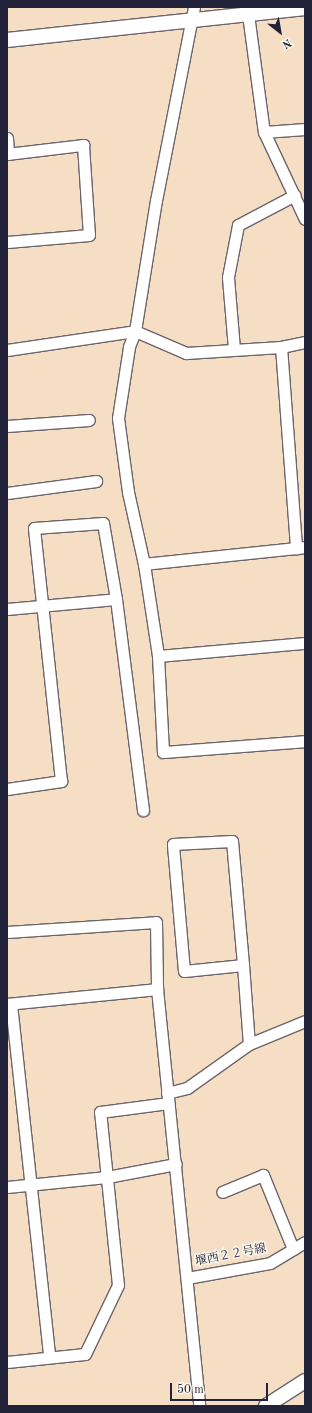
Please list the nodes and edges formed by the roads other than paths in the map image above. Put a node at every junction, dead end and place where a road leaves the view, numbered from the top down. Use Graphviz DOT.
graph roads {
  1 [pos="305,8"];
  2 [pos="247,11"];
  3 [pos="192,14"];
  4 [pos="7,40"];
  5 [pos="305,129"];
  6 [pos="264,132"];
  7 [pos="7,138"];
  8 [pos="8,154"];
  9 [pos="295,195"];
  10 [pos="305,219"];
  11 [pos="7,242"];
  12 [pos="135,331"];
  13 [pos="305,342"];
  14 [pos="281,347"];
  15 [pos="234,349"];
  16 [pos="7,350"];
  17 [pos="89,420"];
  18 [pos="7,426"];
  19 [pos="96,481"];
  20 [pos="7,493"];
  21 [pos="300,548"];
  22 [pos="144,564"];
  23 [pos="116,599"];
  24 [pos="41,606"];
  25 [pos="7,609"];
  26 [pos="305,643"];
  27 [pos="158,656"];
  28 [pos="305,741"];
  29 [pos="7,789"];
  30 [pos="142,810"];
  31 [pos="7,932"];
  32 [pos="243,965"];
  33 [pos="157,989"];
  34 [pos="9,1004"];
  35 [pos="305,1021"];
  36 [pos="249,1044"];
  37 [pos="168,1098"];
  38 [pos="176,1164"];
  39 [pos="107,1177"];
  40 [pos="31,1184"];
  41 [pos="7,1187"];
  42 [pos="222,1192"];
  43 [pos="305,1242"];
  44 [pos="293,1250"];
  45 [pos="187,1278"];
  46 [pos="49,1356"];
  47 [pos="7,1362"];
  48 [pos="305,1381"];
  49 [pos="199,1406"];
  50 [pos="266,1406"];
  1 -- 2 [label="street"];
  2 -- 3 [label="street"];
  2 -- 6 [label="street"];
  3 -- 4 [label="street"];
  3 -- 12 [label="street"];
  5 -- 6 [label="street"];
  6 -- 9 [label="street"];
  7 -- 8 [label="street"];
  8 -- 11 [label="street"];
  9 -- 10 [label="street"];
  9 -- 15 [label="street"];
  12 -- 15 [label="street"];
  12 -- 16 [label="street"];
  12 -- 22 [label="street"];
  13 -- 14 [label="street"];
  14 -- 15 [label="street"];
  14 -- 21 [label="street"];
  17 -- 18 [label="street"];
  19 -- 20 [label="street"];
  21 -- 22 [label="street"];
  22 -- 27 [label="street"];
  23 -- 24 [label="street"];
  23 -- 24 [label="street"];
  23 -- 30 [label="street"];
  24 -- 25 [label="street"];
  24 -- 29 [label="street"];
  26 -- 27 [label="street"];
  27 -- 28 [label="street"];
  31 -- 33 [label="street"];
  32 -- 32 [label="street"];
  32 -- 36 [label="street"];
  33 -- 34 [label="street"];
  33 -- 37 [label="street"];
  34 -- 40 [label="street"];
  35 -- 36 [label="street"];
  36 -- 37 [label="street"];
  37 -- 38 [label="street"];
  37 -- 39 [label="street"];
  38 -- 39 [label="street"];
  38 -- 45 [label="street"];
  39 -- 40 [label="street"];
  39 -- 46 [label="street"];
  40 -- 41 [label="street"];
  40 -- 46 [label="street"];
  42 -- 44 [label="street"];
  43 -- 44 [label="street, 堰西２２号線"];
  44 -- 45 [label="street, 堰西２２号線"];
  45 -- 49 [label="street"];
  46 -- 47 [label="street"];
  48 -- 50 [label="street"];
}
